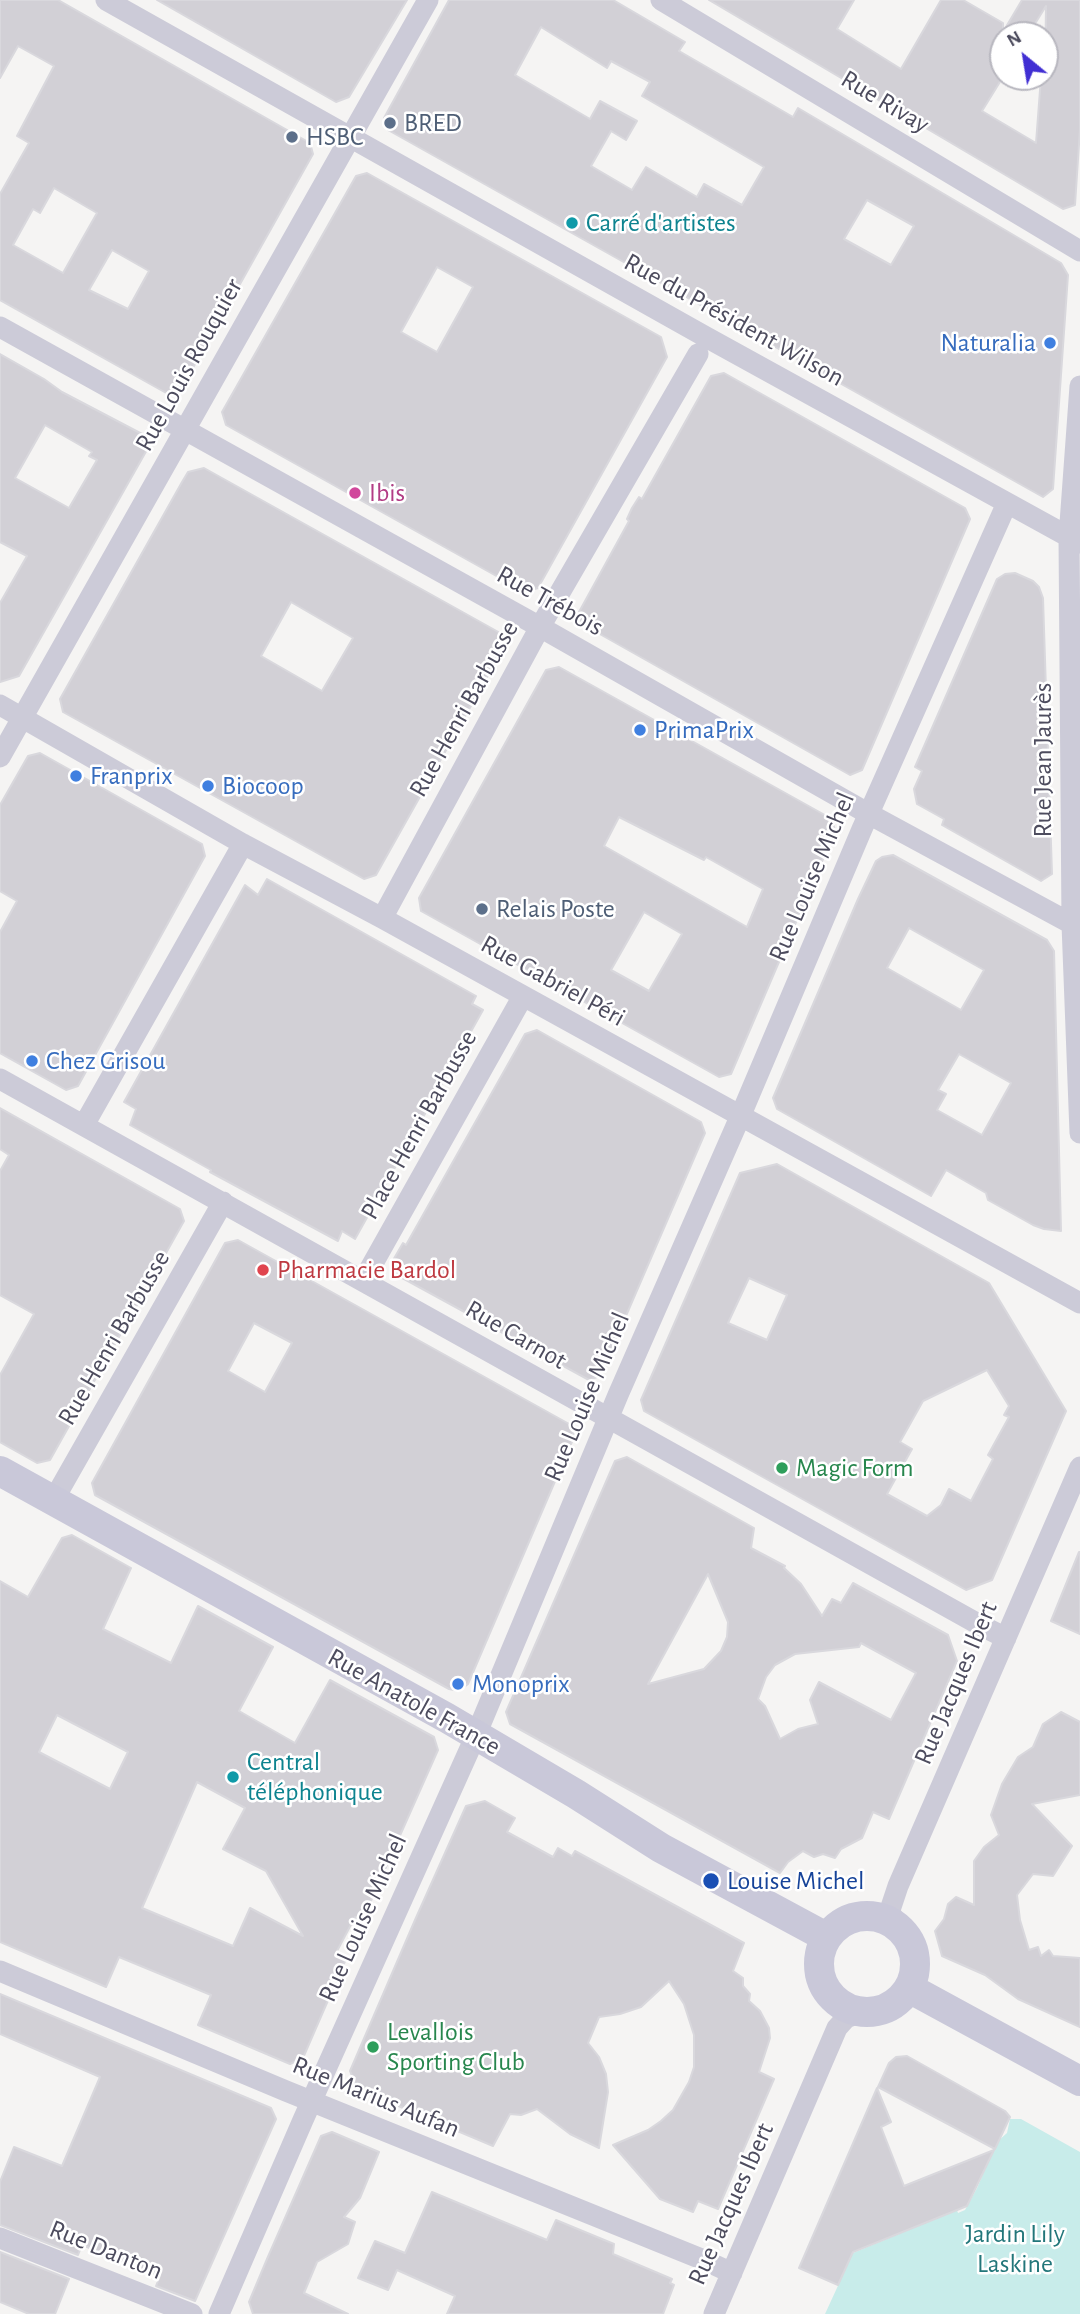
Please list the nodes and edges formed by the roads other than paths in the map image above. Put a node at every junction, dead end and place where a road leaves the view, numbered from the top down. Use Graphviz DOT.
graph roads {
  1 [pos="107,0"];
  2 [pos="428,0"];
  3 [pos="661,0"];
  4 [pos="350,137"];
  5 [pos="1080,251"];
  6 [pos="0,327"];
  7 [pos="698,354"];
  8 [pos="1080,386"];
  9 [pos="185,430"];
  10 [pos="1007,503"];
  11 [pos="1074,540"];
  12 [pos="540,627"];
  13 [pos="0,705"];
  14 [pos="22,718"];
  15 [pos="0,757"];
  16 [pos="869,814"];
  17 [pos="243,844"];
  18 [pos="386,911"];
  19 [pos="1072,924"];
  20 [pos="523,996"];
  21 [pos="0,1079"];
  22 [pos="740,1117"];
  23 [pos="84,1125"];
  24 [pos="1080,1133"];
  25 [pos="223,1202"];
  26 [pos="363,1280"];
  27 [pos="1080,1303"];
  28 [pos="607,1419"];
  29 [pos="1080,1467"];
  30 [pos="0,1471"];
  31 [pos="53,1501"];
  32 [pos="1006,1638"];
  33 [pos="476,1735"];
  34 [pos="894,1923"];
  35 [pos="825,1937"];
  36 [pos="0,1971"];
  37 [pos="909,1988"];
  38 [pos="861,2012"];
  39 [pos="1080,2081"];
  40 [pos="312,2101"];
  41 [pos="0,2238"];
  42 [pos="732,2273"];
  43 [pos="192,2314"];
  44 [pos="219,2314"];
  45 [pos="714,2314"];
  1 -- 4 [label="street, Rue du Président Wilson"];
  2 -- 4 [label="street, Rue Louis Rouquier"];
  3 -- 5 [label="street, Rue Rivay"];
  4 -- 9 [label="street, Rue Louis Rouquier"];
  4 -- 10 [label="street, Rue du Président Wilson"];
  6 -- 9 [label="street, Rue Trébois"];
  7 -- 12 [label="street, Rue Henri Barbusse"];
  8 -- 11 [label="street, Rue Jean Jaurès"];
  9 -- 12 [label="street, Rue Trébois"];
  9 -- 14 [label="street, Rue Louis Rouquier"];
  10 -- 11 [label="street, Rue du Président Wilson"];
  10 -- 16 [label="street, Rue Louise Michel"];
  11 -- 19 [label="street, Rue Jean Jaurès"];
  12 -- 16 [label="street, Rue Trébois"];
  12 -- 18 [label="street, Rue Henri Barbusse"];
  13 -- 14 [label="street, Rue Gabriel Péri"];
  14 -- 15 [label="street, Rue Louis Rouquier"];
  14 -- 17 [label="street, Rue Gabriel Péri"];
  16 -- 19 [label="street, Rue Trébois"];
  16 -- 22 [label="street, Rue Louise Michel"];
  17 -- 20 [label="street, Rue Gabriel Péri"];
  17 -- 23 [label="street"];
  19 -- 24 [label="street, Rue Jean Jaurès"];
  20 -- 22 [label="street, Rue Gabriel Péri"];
  20 -- 26 [label="street, Place Henri Barbusse"];
  21 -- 23 [label="street, Rue Carnot"];
  22 -- 27 [label="street, Rue Gabriel Péri"];
  22 -- 28 [label="street, Rue Louise Michel"];
  23 -- 25 [label="street, Rue Carnot"];
  25 -- 26 [label="street, Rue Carnot"];
  25 -- 31 [label="street, Rue Henri Barbusse"];
  26 -- 28 [label="street, Rue Carnot"];
  28 -- 32 [label="street, Rue Carnot"];
  28 -- 33 [label="street, Rue Louise Michel"];
  29 -- 32 [label="street, Rue Jacques Ibert"];
  30 -- 31 [label="main road, Rue Anatole France"];
  31 -- 33 [label="main road, Rue Anatole France"];
  32 -- 34 [label="street, Rue Jacques Ibert"];
  33 -- 35 [label="main road, Rue Anatole France"];
  33 -- 40 [label="street, Rue Louise Michel"];
  34 -- 35 [label="main road"];
  34 -- 37 [label="main road"];
  35 -- 38 [label="main road"];
  36 -- 40 [label="street, Rue Marius Aufan"];
  37 -- 38 [label="main road"];
  37 -- 39 [label="main road"];
  38 -- 42 [label="street, Rue Jacques Ibert"];
  40 -- 42 [label="street, Rue Marius Aufan"];
  40 -- 44 [label="street, Rue Louise Michel"];
  41 -- 43 [label="street, Rue Danton"];
  42 -- 45 [label="street, Rue Jacques Ibert"];
}
